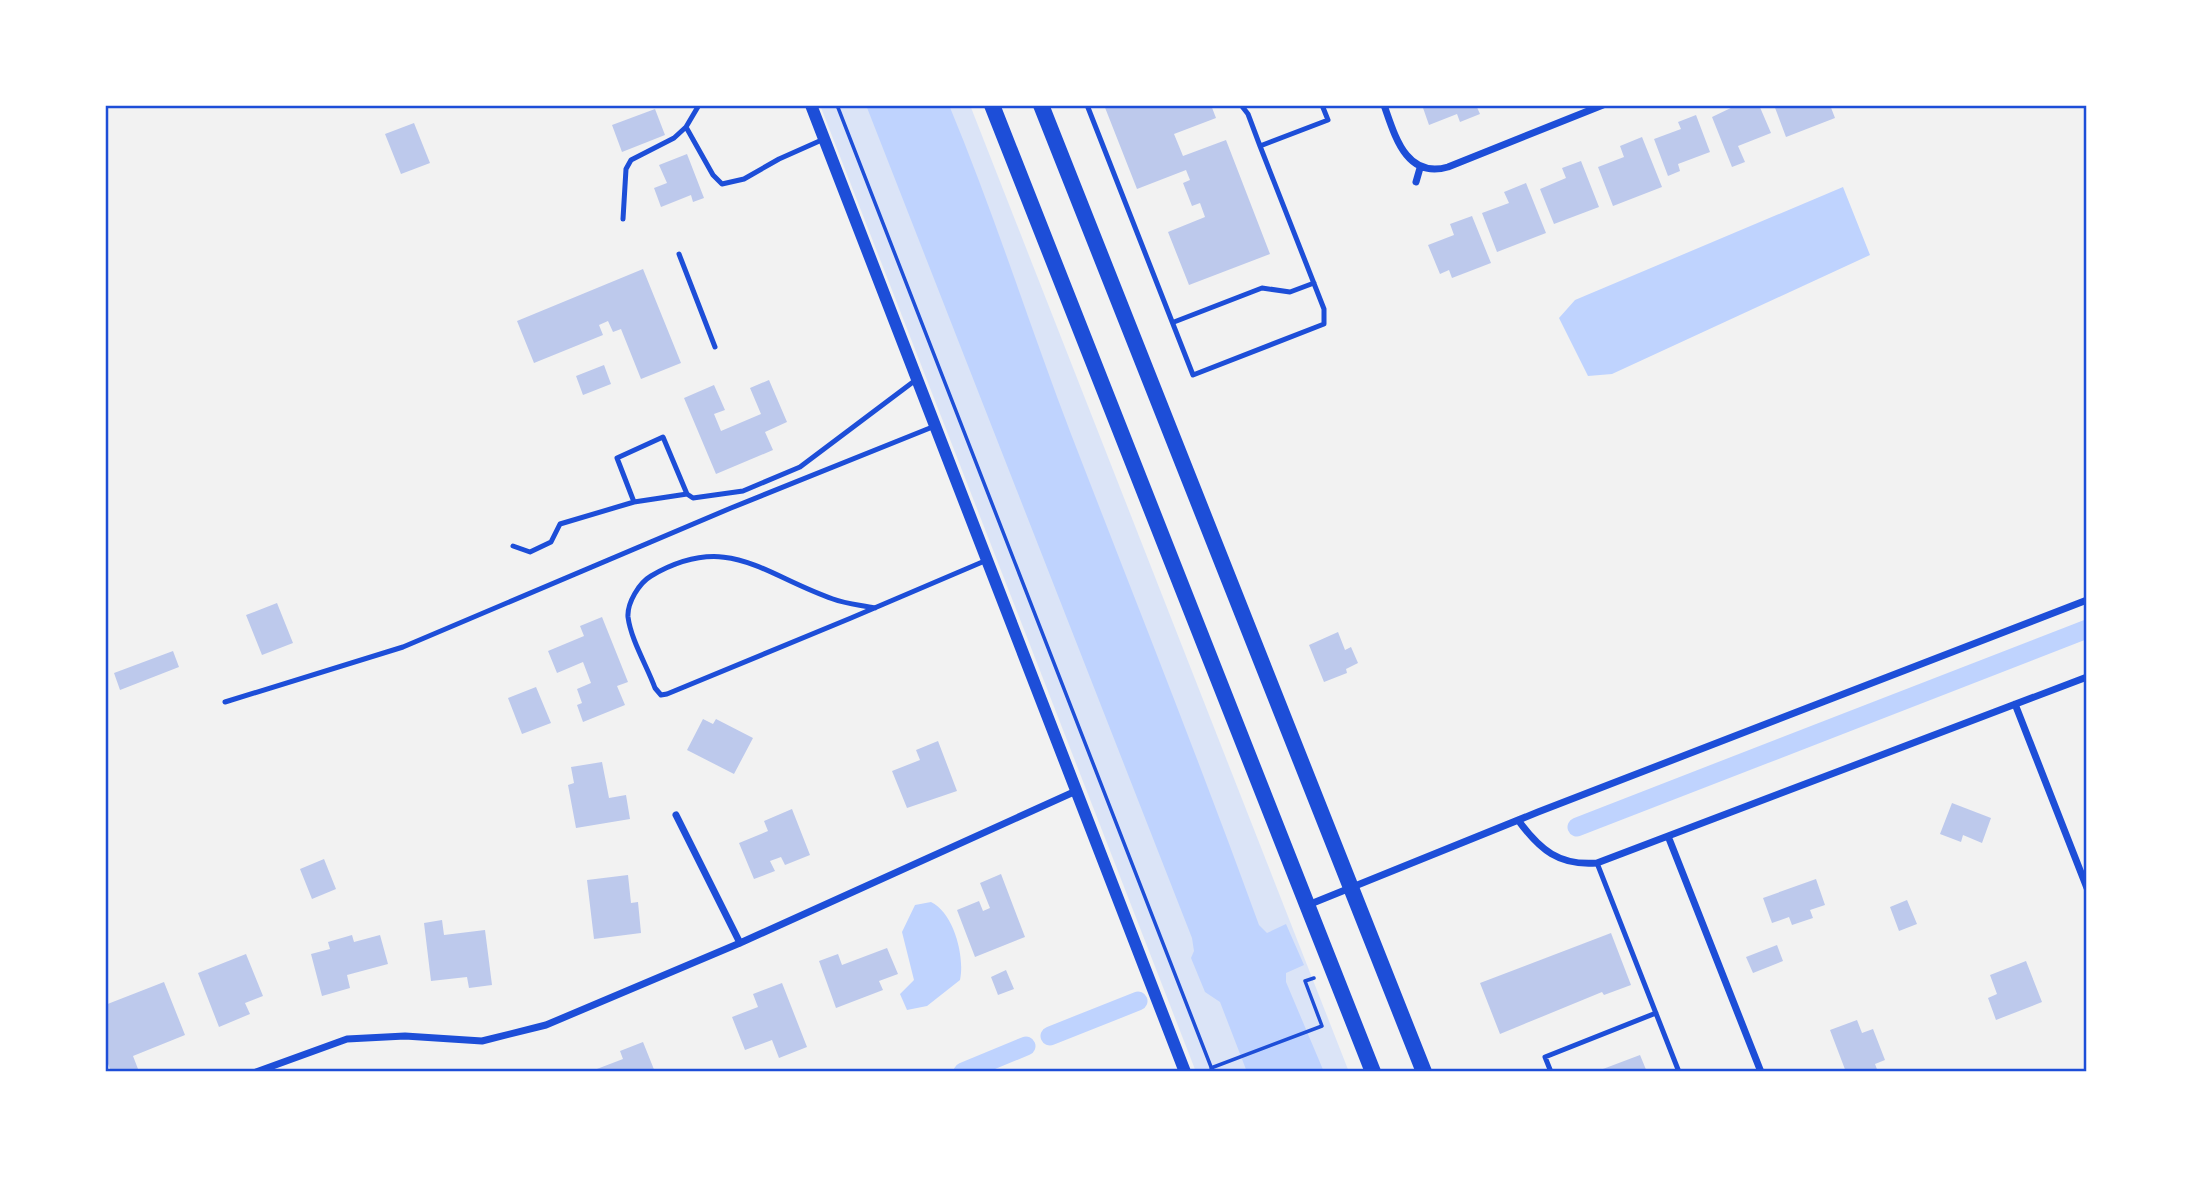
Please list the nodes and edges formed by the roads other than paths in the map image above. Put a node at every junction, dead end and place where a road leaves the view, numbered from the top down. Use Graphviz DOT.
graph roads {
  1 [pos="699,105"];
  2 [pos="811,105"];
  3 [pos="992,105"];
  4 [pos="1041,105"];
  5 [pos="1087,105"];
  6 [pos="1241,105"];
  7 [pos="1322,105"];
  8 [pos="1384,105"];
  9 [pos="1603,105"];
  10 [pos="686,127"];
  11 [pos="824,139"];
  12 [pos="1260,146"];
  13 [pos="1420,168"];
  14 [pos="1416,182"];
  15 [pos="623,219"];
  16 [pos="679,254"];
  17 [pos="1314,283"];
  18 [pos="1174,323"];
  19 [pos="715,347"];
  20 [pos="917,379"];
  21 [pos="935,426"];
  22 [pos="687,494"];
  23 [pos="634,502"];
  24 [pos="513,546"];
  25 [pos="987,559"];
  26 [pos="2087,600"];
  27 [pos="875,608"];
  28 [pos="2087,677"];
  29 [pos="225,702"];
  30 [pos="2015,704"];
  31 [pos="1076,791"];
  32 [pos="676,815"];
  33 [pos="1518,820"];
  34 [pos="1668,836"];
  35 [pos="1597,863"];
  36 [pos="1352,886"];
  37 [pos="2087,888"];
  38 [pos="1308,905"];
  39 [pos="740,943"];
  40 [pos="1656,1013"];
  41 [pos="256,1072"];
  42 [pos="1185,1072"];
  43 [pos="1373,1072"];
  44 [pos="1424,1072"];
  45 [pos="1551,1072"];
  46 [pos="1679,1072"];
  47 [pos="1761,1072"];
  1 -- 10 [label="lane"];
  2 -- 11 [label="street"];
  3 -- 38 [label="main road"];
  4 -- 36 [label="main road"];
  5 -- 18 [label="lane"];
  6 -- 12 [label="lane"];
  7 -- 12 [label="lane"];
  8 -- 13 [label="street"];
  9 -- 13 [label="street"];
  10 -- 11 [label="lane"];
  10 -- 15 [label="lane"];
  11 -- 20 [label="street"];
  12 -- 17 [label="lane"];
  13 -- 14 [label="street"];
  16 -- 19 [label="lane"];
  17 -- 18 [label="lane"];
  17 -- 18 [label="lane"];
  20 -- 21 [label="street"];
  20 -- 22 [label="lane"];
  21 -- 25 [label="street"];
  21 -- 29 [label="lane"];
  22 -- 23 [label="lane"];
  22 -- 23 [label="lane"];
  23 -- 24 [label="lane"];
  25 -- 27 [label="lane"];
  25 -- 31 [label="street"];
  26 -- 33 [label="street"];
  27 -- 27 [label="lane"];
  28 -- 30 [label="street"];
  30 -- 34 [label="street"];
  30 -- 37 [label="street"];
  31 -- 39 [label="street"];
  31 -- 42 [label="street"];
  32 -- 39 [label="street"];
  33 -- 35 [label="street"];
  33 -- 36 [label="street"];
  34 -- 35 [label="street"];
  34 -- 47 [label="street"];
  35 -- 40 [label="lane"];
  36 -- 38 [label="street"];
  36 -- 44 [label="main road"];
  38 -- 43 [label="main road"];
  39 -- 41 [label="street"];
  40 -- 45 [label="lane"];
  40 -- 46 [label="lane"];
}
